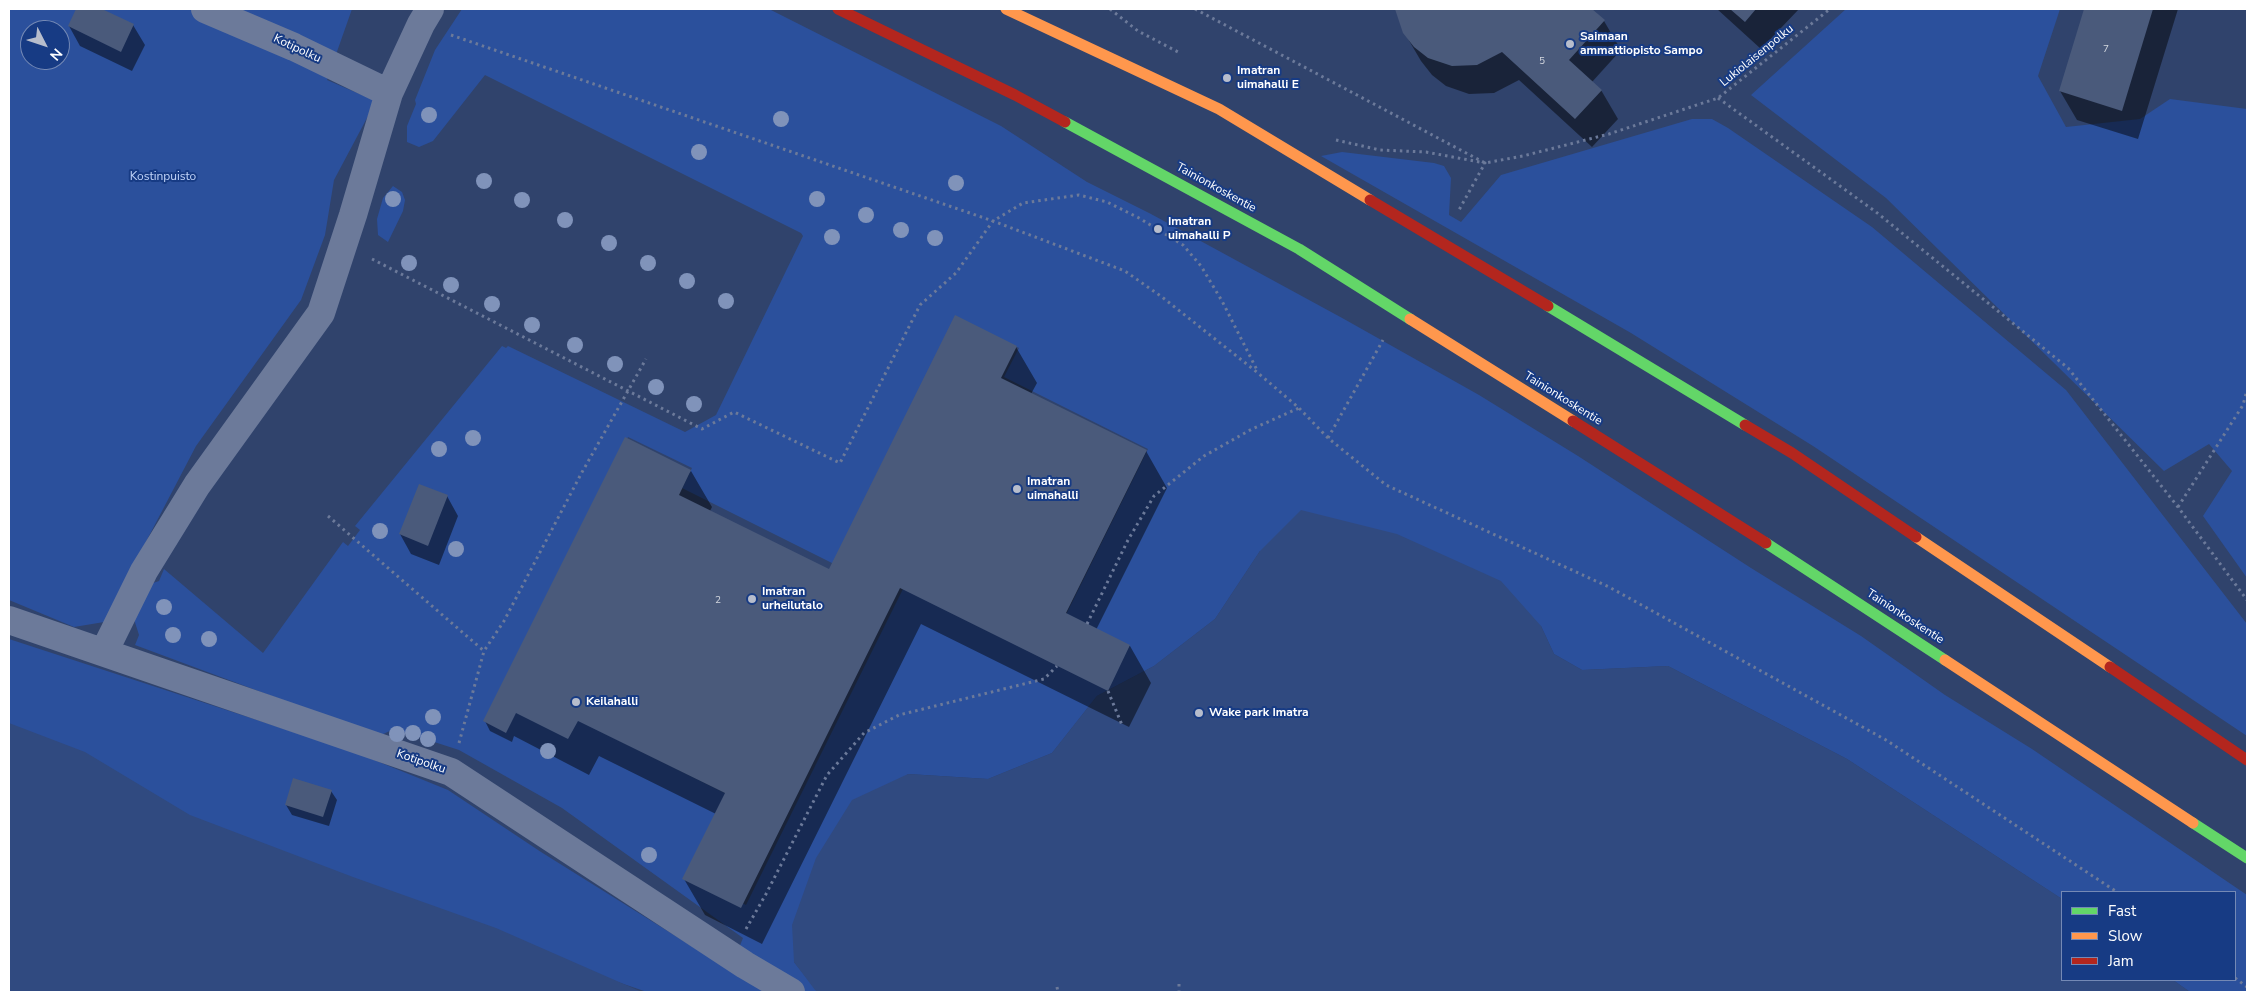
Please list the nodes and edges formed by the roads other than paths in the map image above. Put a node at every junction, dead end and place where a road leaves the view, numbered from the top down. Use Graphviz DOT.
graph roads {
  1 [pos="205,9"];
  2 [pos="838,9"];
  3 [pos="1006,9"];
  4 [pos="426,16"];
  5 [pos="389,93"];
  6 [pos="9,620"];
  7 [pos="104,652"];
  8 [pos="2247,760"];
  9 [pos="2247,858"];
  10 [pos="791,992"];
  1 -- 5 [label="street, Kotipolku"];
  2 -- 9 [label="main road, Tainionkoskentie"];
  3 -- 8 [label="main road"];
  4 -- 5 [label="street"];
  5 -- 7 [label="street"];
  6 -- 7 [label="street, Kotipolku"];
  7 -- 10 [label="street, Kotipolku"];
}
